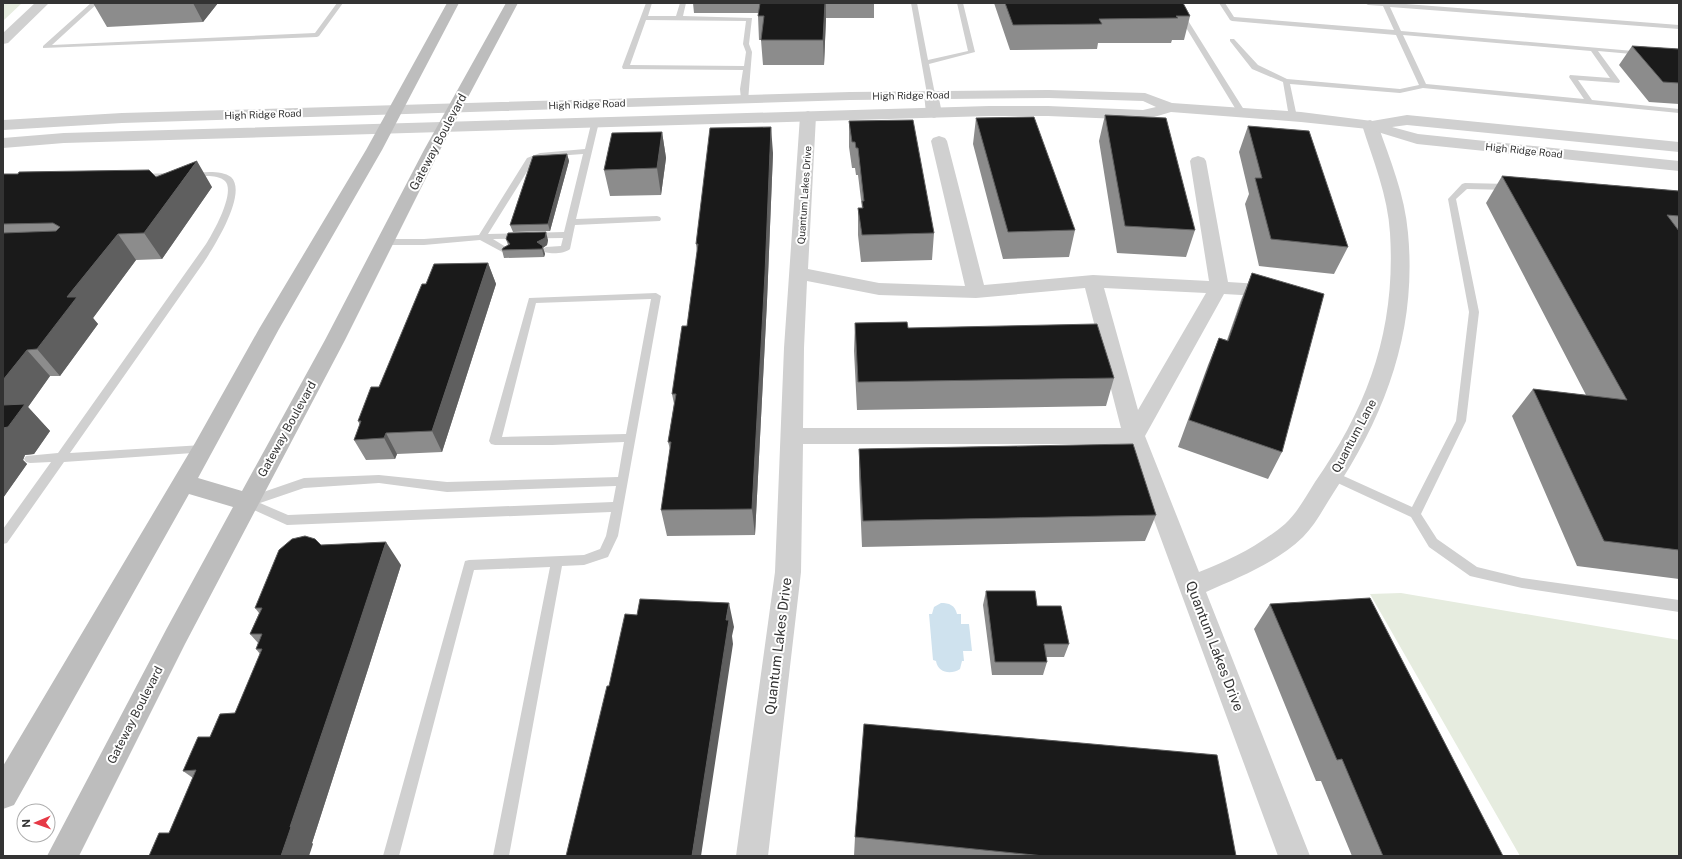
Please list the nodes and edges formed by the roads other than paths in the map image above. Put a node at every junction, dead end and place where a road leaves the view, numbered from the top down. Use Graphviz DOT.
graph roads {
  1 [pos="43,3"];
  2 [pos="95,3"];
  3 [pos="340,3"];
  4 [pos="453,3"];
  5 [pos="512,3"];
  6 [pos="649,3"];
  7 [pos="914,3"];
  8 [pos="960,3"];
  9 [pos="1174,3"];
  10 [pos="1222,3"];
  11 [pos="1368,3"];
  12 [pos="683,4"];
  13 [pos="1386,4"];
  14 [pos="644,18"];
  15 [pos="679,18"];
  16 [pos="1679,27"];
  17 [pos="1398,32"];
  18 [pos="3,40"];
  19 [pos="1232,40"];
  20 [pos="1593,48"];
  21 [pos="1648,53"];
  22 [pos="925,63"];
  23 [pos="747,68"];
  24 [pos="1286,81"];
  25 [pos="1423,86"];
  26 [pos="931,94"];
  27 [pos="745,99"];
  28 [pos="1589,102"];
  29 [pos="1170,107"];
  30 [pos="455,109"];
  31 [pos="396,110"];
  32 [pos="1679,110"];
  33 [pos="934,113"];
  34 [pos="1242,113"];
  35 [pos="808,116"];
  36 [pos="1293,116"];
  37 [pos="595,122"];
  38 [pos="3,125"];
  39 [pos="1370,125"];
  40 [pos="445,128"];
  41 [pos="385,129"];
  42 [pos="939,141"];
  43 [pos="3,142"];
  44 [pos="1679,147"];
  45 [pos="589,151"];
  46 [pos="1198,161"];
  47 [pos="1679,166"];
  48 [pos="129,176"];
  49 [pos="1517,188"];
  50 [pos="657,219"];
  51 [pos="572,222"];
  52 [pos="569,235"];
  53 [pos="482,237"];
  54 [pos="386,242"];
  55 [pos="546,250"];
  56 [pos="506,251"];
  57 [pos="799,273"];
  58 [pos="1093,281"];
  59 [pos="1219,287"];
  60 [pos="976,292"];
  61 [pos="1291,292"];
  62 [pos="791,436"];
  63 [pos="1134,436"];
  64 [pos="630,438"];
  65 [pos="203,449"];
  66 [pos="61,457"];
  67 [pos="30,458"];
  68 [pos="1333,476"];
  69 [pos="623,481"];
  70 [pos="183,483"];
  71 [pos="247,502"];
  72 [pos="618,507"];
  73 [pos="1415,514"];
  74 [pos="3,538"];
  75 [pos="557,561"];
  76 [pos="1192,586"];
  77 [pos="1679,606"];
  78 [pos="3,794"];
  79 [pos="64,856"];
  80 [pos="392,856"];
  81 [pos="501,856"];
  82 [pos="752,856"];
  83 [pos="1294,856"];
  1 -- 18 [label="street"];
  2 -- 3 [label="lane"];
  4 -- 31 [label="main road"];
  5 -- 30 [label="main road, Gateway Boulevard"];
  6 -- 14 [label="lane"];
  7 -- 22 [label="lane"];
  8 -- 22 [label="lane"];
  9 -- 34 [label="lane"];
  10 -- 17 [label="lane"];
  11 -- 13 [label="lane"];
  12 -- 15 [label="lane"];
  13 -- 16 [label="lane"];
  13 -- 17 [label="lane"];
  14 -- 15 [label="lane"];
  14 -- 23 [label="lane"];
  15 -- 23 [label="lane"];
  17 -- 20 [label="lane"];
  17 -- 25 [label="lane"];
  19 -- 24 [label="lane"];
  20 -- 21 [label="lane"];
  20 -- 28 [label="lane"];
  22 -- 26 [label="lane"];
  23 -- 27 [label="lane"];
  24 -- 25 [label="lane"];
  24 -- 36 [label="lane"];
  25 -- 28 [label="lane"];
  26 -- 27 [label="street, High Ridge Road"];
  26 -- 29 [label="street, High Ridge Road"];
  26 -- 33 [label="street"];
  27 -- 30 [label="street, High Ridge Road"];
  28 -- 32 [label="lane"];
  29 -- 33 [label="street, High Ridge Road"];
  29 -- 34 [label="street, High Ridge Road"];
  30 -- 31 [label="street, High Ridge Road"];
  30 -- 40 [label="main road, Gateway Boulevard"];
  31 -- 38 [label="street, High Ridge Road"];
  31 -- 41 [label="main road"];
  33 -- 35 [label="street, High Ridge Road"];
  34 -- 36 [label="street, High Ridge Road"];
  35 -- 37 [label="street, High Ridge Road"];
  35 -- 57 [label="street, Quantum Lakes Drive"];
  36 -- 39 [label="street, High Ridge Road"];
  37 -- 40 [label="street, High Ridge Road"];
  37 -- 45 [label="lane"];
  39 -- 44 [label="street, High Ridge Road"];
  39 -- 47 [label="street, High Ridge Road"];
  39 -- 68 [label="street, Quantum Lane"];
  40 -- 41 [label="street, High Ridge Road"];
  40 -- 54 [label="main road, Gateway Boulevard"];
  41 -- 43 [label="street, High Ridge Road"];
  41 -- 65 [label="main road"];
  42 -- 60 [label="street"];
  45 -- 51 [label="lane"];
  45 -- 53 [label="lane"];
  46 -- 59 [label="street"];
  48 -- 66 [label="lane"];
  49 -- 73 [label="lane"];
  50 -- 51 [label="lane"];
  51 -- 52 [label="lane"];
  52 -- 53 [label="lane"];
  52 -- 55 [label="lane"];
  53 -- 54 [label="lane"];
  53 -- 56 [label="lane"];
  54 -- 71 [label="main road, Gateway Boulevard"];
  57 -- 60 [label="street"];
  57 -- 62 [label="street, Quantum Lakes Drive"];
  58 -- 59 [label="street"];
  58 -- 60 [label="street"];
  58 -- 63 [label="street, Quantum Lakes Drive"];
  59 -- 61 [label="street"];
  59 -- 63 [label="street"];
  62 -- 63 [label="street"];
  62 -- 82 [label="street, Quantum Lakes Drive"];
  63 -- 76 [label="street, Quantum Lakes Drive"];
  64 -- 64 [label="lane"];
  64 -- 69 [label="lane"];
  65 -- 66 [label="lane"];
  65 -- 70 [label="main road"];
  66 -- 67 [label="lane"];
  66 -- 74 [label="lane"];
  68 -- 73 [label="lane"];
  68 -- 76 [label="street, Quantum Lane"];
  69 -- 71 [label="lane"];
  69 -- 72 [label="lane"];
  70 -- 71 [label="main road"];
  70 -- 78 [label="main road"];
  71 -- 72 [label="lane"];
  71 -- 79 [label="main road, Gateway Boulevard"];
  72 -- 75 [label="lane"];
  73 -- 77 [label="lane"];
  75 -- 80 [label="lane"];
  75 -- 81 [label="lane"];
  76 -- 83 [label="street, Quantum Lakes Drive"];
}
